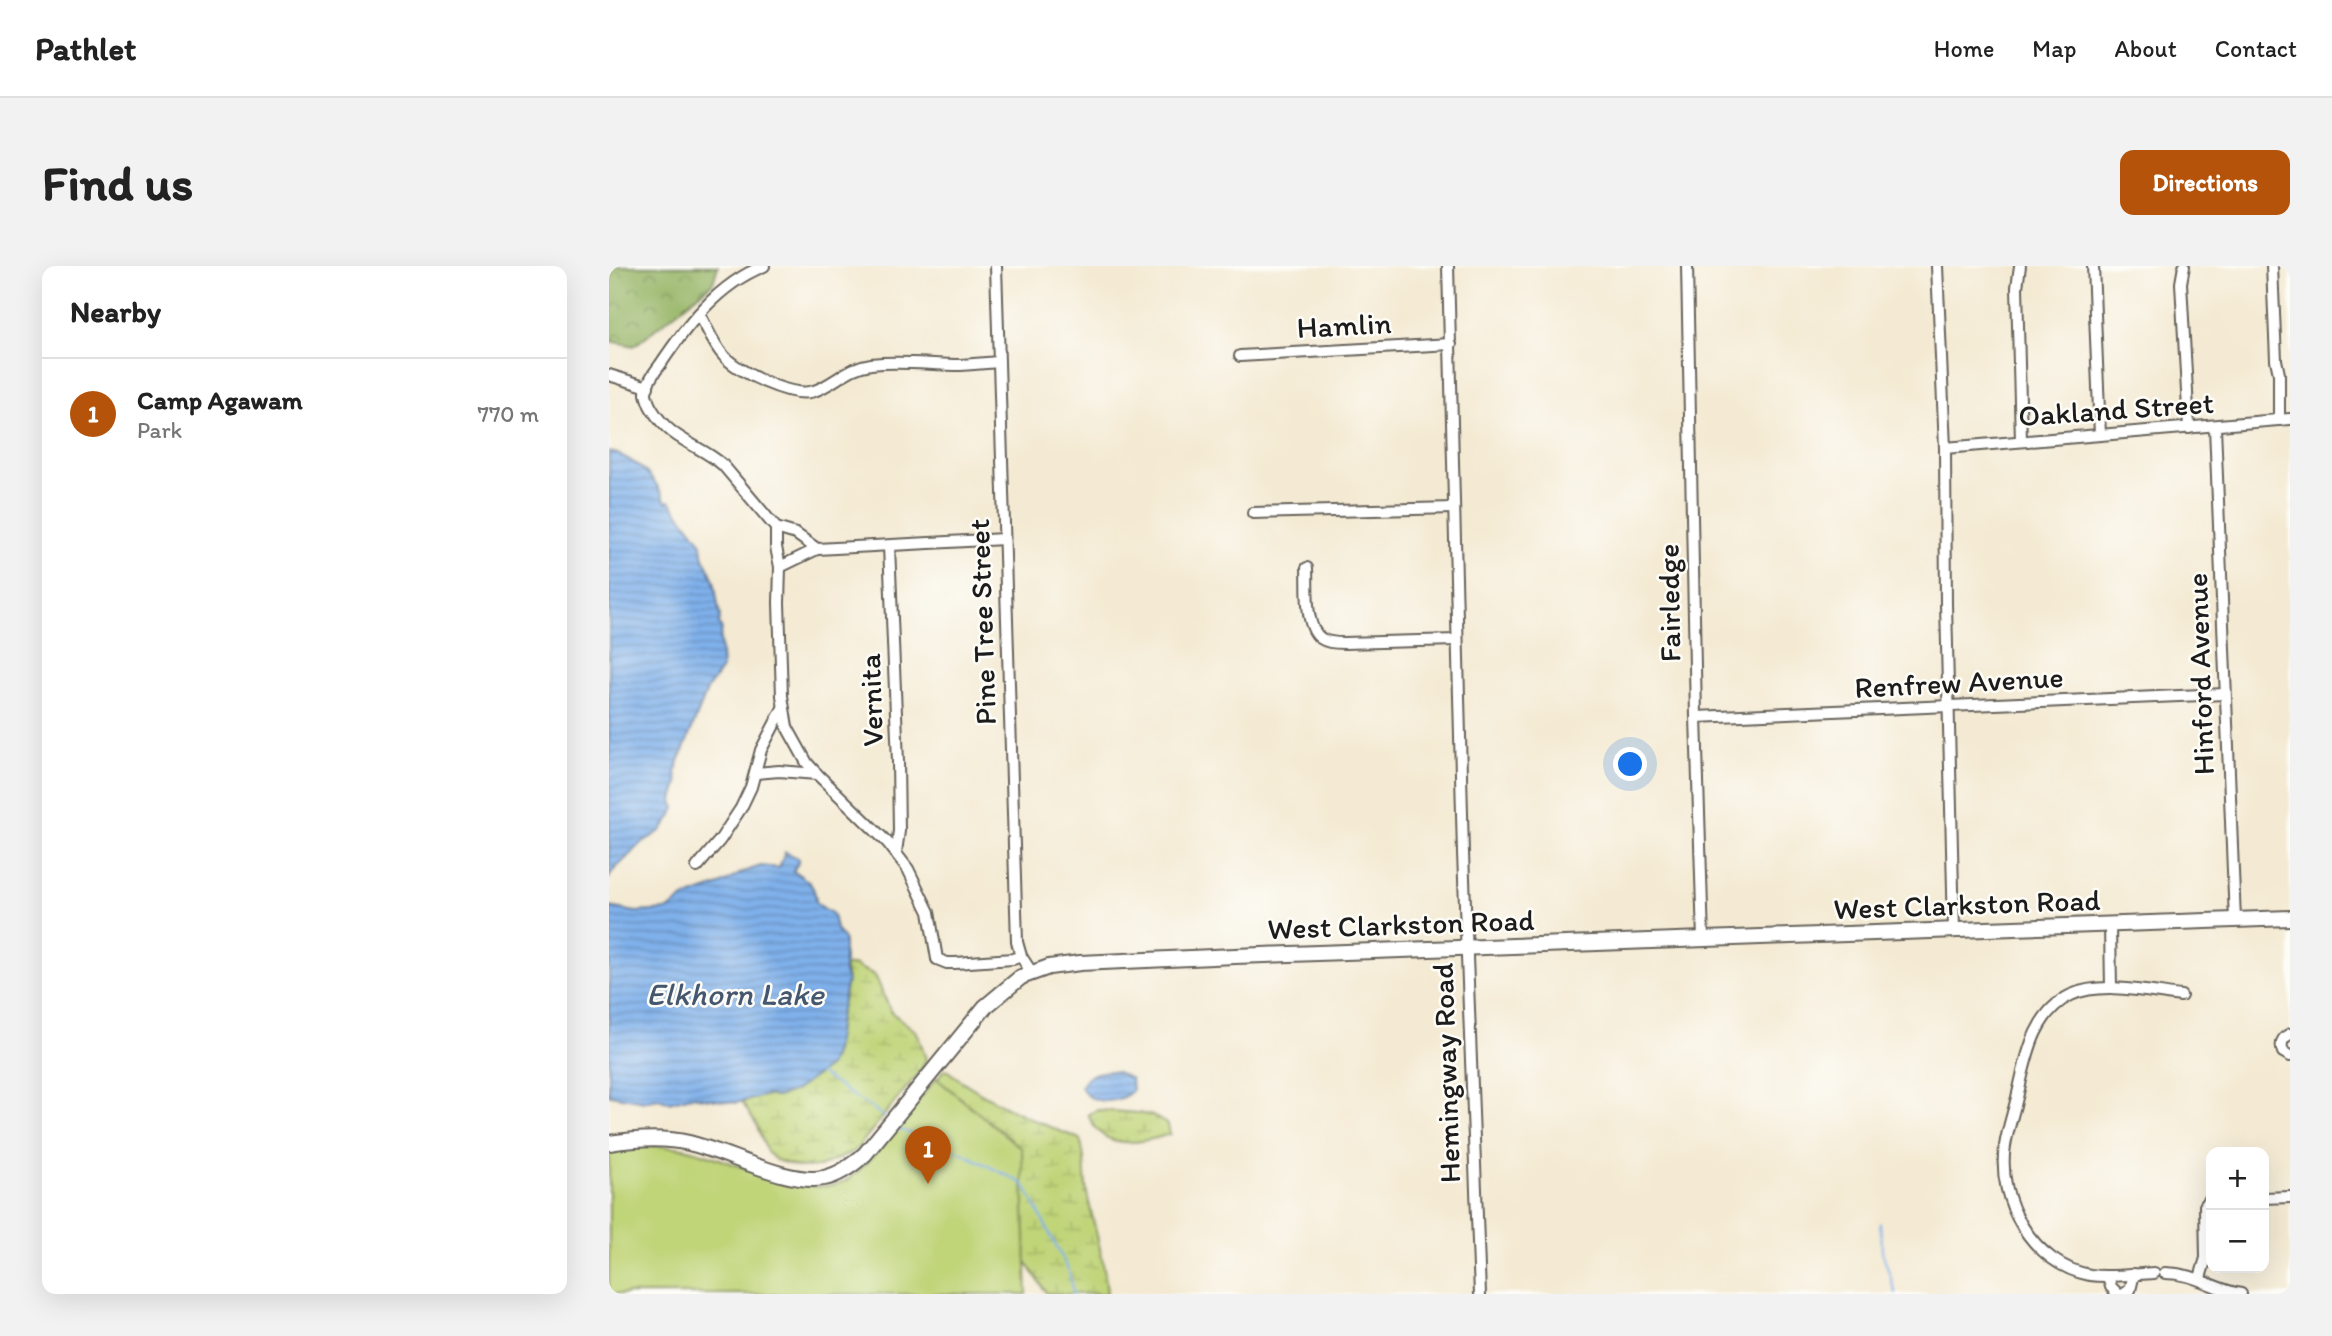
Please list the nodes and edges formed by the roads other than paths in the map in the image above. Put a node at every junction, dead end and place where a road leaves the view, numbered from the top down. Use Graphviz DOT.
graph roads {
  1 [pos="764,266"];
  2 [pos="996,266"];
  3 [pos="1448,266"];
  4 [pos="1686,266"];
  5 [pos="1937,266"];
  6 [pos="2020,266"];
  7 [pos="2092,266"];
  8 [pos="2183,266"];
  9 [pos="2272,266"];
  10 [pos="699,314"];
  11 [pos="1451,344"];
  12 [pos="1240,356"];
  13 [pos="999,362"];
  14 [pos="609,375"];
  15 [pos="648,387"];
  16 [pos="2284,420"];
  17 [pos="2215,426"];
  18 [pos="2189,428"];
  19 [pos="2100,435"];
  20 [pos="2021,441"];
  21 [pos="1945,448"];
  22 [pos="1454,508"];
  23 [pos="1254,513"];
  24 [pos="776,528"];
  25 [pos="1004,539"];
  26 [pos="889,546"];
  27 [pos="817,549"];
  28 [pos="780,567"];
  29 [pos="1307,568"];
  30 [pos="1457,640"];
  31 [pos="2225,694"];
  32 [pos="1949,707"];
  33 [pos="783,708"];
  34 [pos="1696,717"];
  35 [pos="770,732"];
  36 [pos="792,736"];
  37 [pos="756,773"];
  38 [pos="817,774"];
  39 [pos="896,852"];
  40 [pos="697,867"];
  41 [pos="2290,918"];
  42 [pos="2235,920"];
  43 [pos="2110,925"];
  44 [pos="1954,931"];
  45 [pos="1703,940"];
  46 [pos="1467,948"];
  47 [pos="1020,956"];
  48 [pos="1032,973"];
  49 [pos="2111,988"];
  50 [pos="2181,996"];
  51 [pos="2290,1034"];
  52 [pos="2290,1056"];
  53 [pos="609,1143"];
  54 [pos="2269,1198"];
  55 [pos="2290,1198"];
  56 [pos="2206,1205"];
  57 [pos="2134,1274"];
  58 [pos="2108,1276"];
  59 [pos="2200,1278"];
  60 [pos="1480,1294"];
  61 [pos="2118,1294"];
  62 [pos="2125,1294"];
  63 [pos="2241,1294"];
  1 -- 10 [label="street"];
  2 -- 13 [label="street, Pine Tree Street"];
  3 -- 11 [label="street, Hemingway Road"];
  4 -- 34 [label="street, Fairledge"];
  5 -- 21 [label="street"];
  6 -- 20 [label="street"];
  7 -- 19 [label="street"];
  8 -- 18 [label="street"];
  9 -- 16 [label="street"];
  10 -- 13 [label="street"];
  10 -- 15 [label="street"];
  11 -- 12 [label="street, Hamlin"];
  11 -- 22 [label="street, Hemingway Road"];
  13 -- 25 [label="street, Pine Tree Street"];
  14 -- 15 [label="street"];
  15 -- 24 [label="street"];
  16 -- 17 [label="street, Oakland Street"];
  17 -- 18 [label="street, Oakland Street"];
  17 -- 31 [label="street, Hinford Avenue"];
  18 -- 19 [label="street, Oakland Street"];
  19 -- 20 [label="street, Oakland Street"];
  20 -- 21 [label="street, Oakland Street"];
  21 -- 32 [label="street"];
  22 -- 23 [label="street"];
  22 -- 30 [label="street, Hemingway Road"];
  24 -- 27 [label="street"];
  24 -- 28 [label="street"];
  25 -- 26 [label="street"];
  25 -- 47 [label="street, Pine Tree Street"];
  26 -- 27 [label="street"];
  26 -- 39 [label="street, Vernita"];
  27 -- 28 [label="street"];
  28 -- 33 [label="street"];
  29 -- 30 [label="street"];
  30 -- 46 [label="street, Hemingway Road"];
  31 -- 32 [label="street, Renfrew Avenue"];
  31 -- 42 [label="street, Hinford Avenue"];
  32 -- 34 [label="street, Renfrew Avenue"];
  32 -- 44 [label="street"];
  33 -- 35 [label="street"];
  33 -- 36 [label="street"];
  34 -- 45 [label="street, Fairledge"];
  35 -- 36 [label="street"];
  35 -- 37 [label="street"];
  36 -- 38 [label="street"];
  37 -- 38 [label="street"];
  37 -- 40 [label="street"];
  38 -- 39 [label="street"];
  39 -- 47 [label="street"];
  41 -- 42 [label="main road, West Clarkston Road"];
  42 -- 43 [label="main road, West Clarkston Road"];
  43 -- 44 [label="main road, West Clarkston Road"];
  43 -- 49 [label="street"];
  44 -- 45 [label="main road, West Clarkston Road"];
  45 -- 46 [label="main road, West Clarkston Road"];
  46 -- 48 [label="main road, West Clarkston Road"];
  46 -- 60 [label="street, Hemingway Road"];
  47 -- 48 [label="street, Pine Tree Street"];
  48 -- 53 [label="main road, West Clarkston Road"];
  49 -- 50 [label="street"];
  49 -- 58 [label="street"];
  51 -- 52 [label="street"];
  54 -- 55 [label="street"];
  56 -- 59 [label="street"];
  57 -- 58 [label="street"];
  57 -- 59 [label="street"];
  57 -- 62 [label="street"];
  58 -- 61 [label="street"];
  59 -- 63 [label="street"];
}
